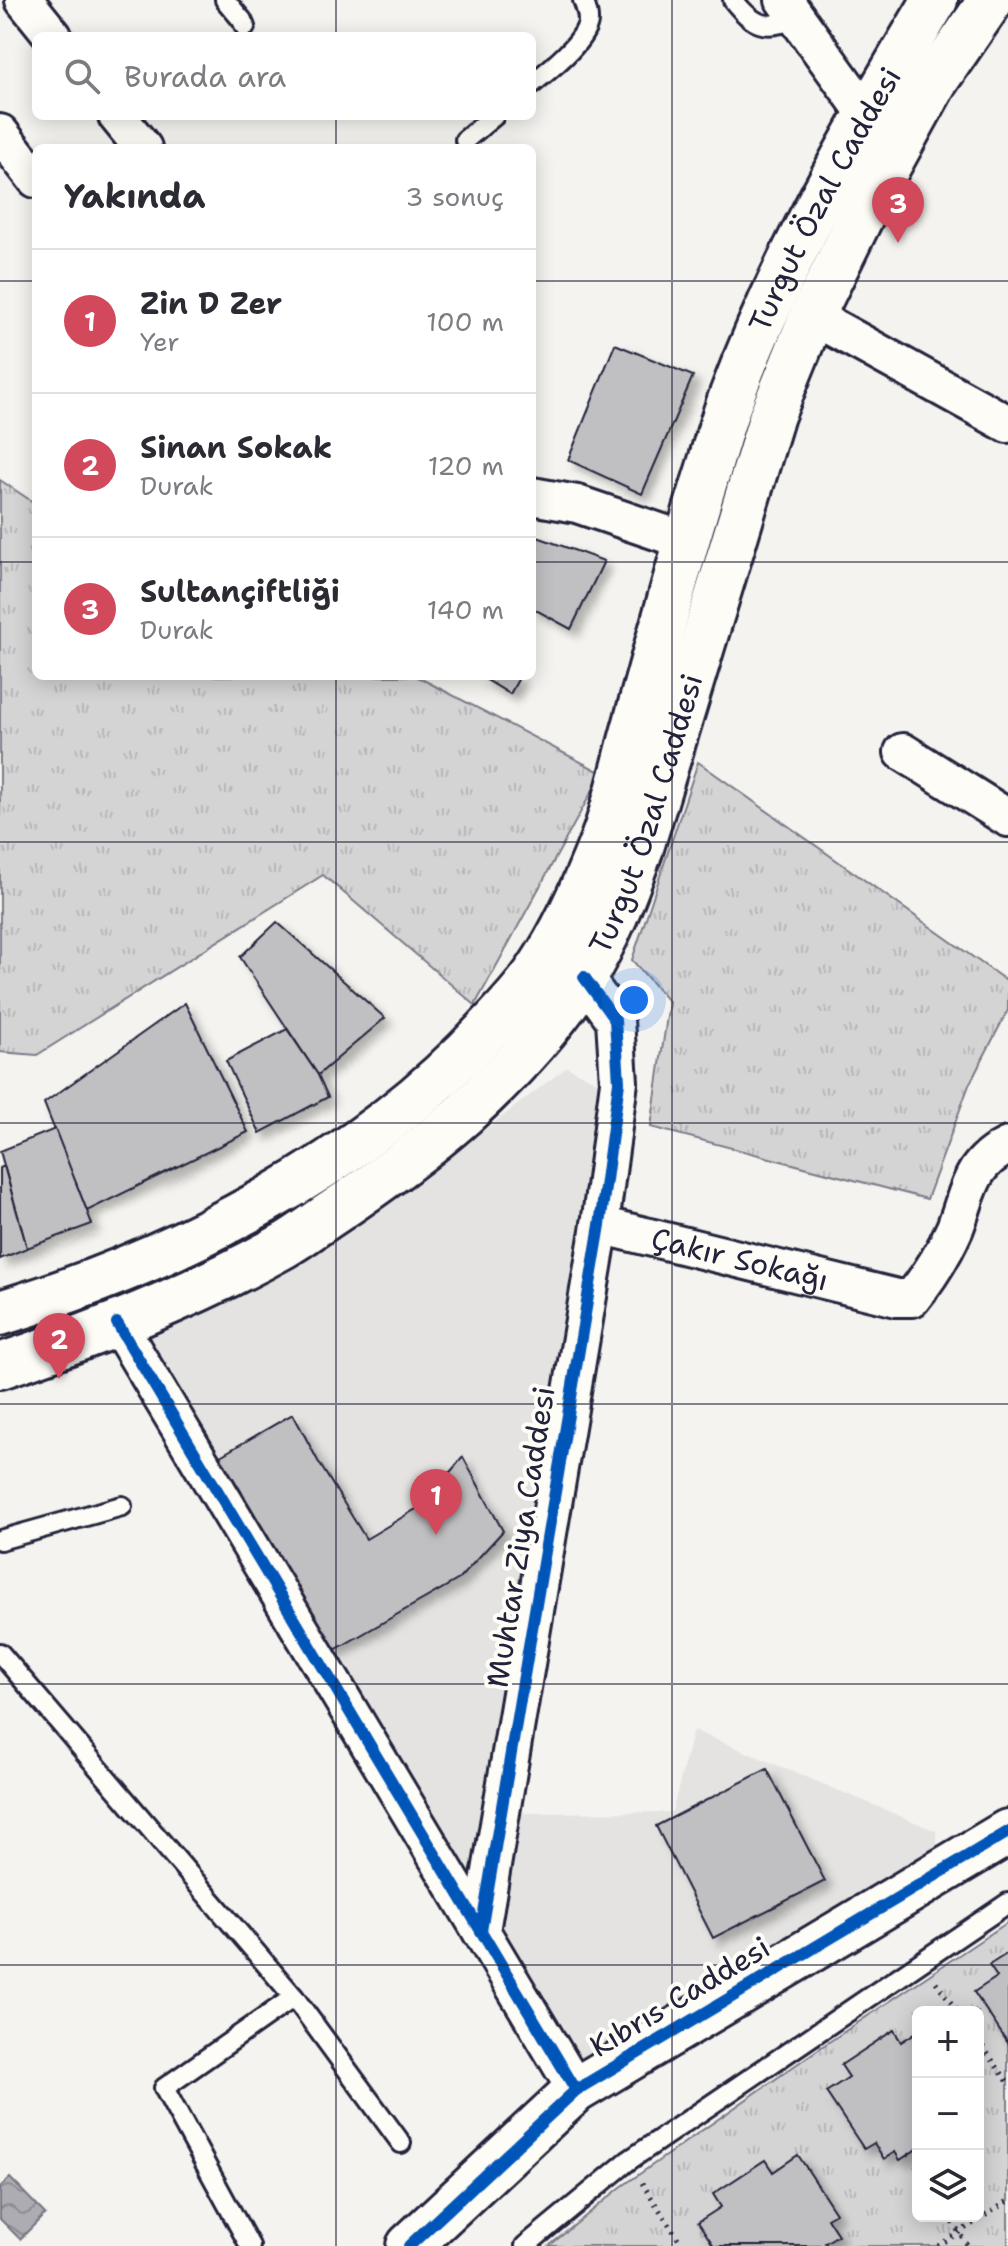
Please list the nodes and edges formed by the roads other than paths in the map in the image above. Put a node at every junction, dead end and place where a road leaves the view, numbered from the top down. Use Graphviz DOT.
graph roads {
  1 [pos="24,0"];
  2 [pos="225,0"];
  3 [pos="583,0"];
  4 [pos="733,0"];
  5 [pos="935,0"];
  6 [pos="991,0"];
  7 [pos="790,9"];
  8 [pos="245,27"];
  9 [pos="50,32"];
  10 [pos="536,81"];
  11 [pos="867,115"];
  12 [pos="120,120"];
  13 [pos="489,120"];
  14 [pos="0,133"];
  15 [pos="465,140"];
  16 [pos="140,144"];
  17 [pos="32,174"];
  18 [pos="812,316"];
  19 [pos="1008,424"];
  20 [pos="536,497"];
  21 [pos="686,541"];
  22 [pos="729,554"];
  23 [pos="903,752"];
  24 [pos="1008,818"];
  25 [pos="554,946"];
  26 [pos="584,977"];
  27 [pos="1008,1146"];
  28 [pos="600,1225"];
  29 [pos="0,1313"];
  30 [pos="117,1323"];
  31 [pos="0,1366"];
  32 [pos="122,1506"];
  33 [pos="0,1540"];
  34 [pos="0,1653"];
  35 [pos="1008,1832"];
  36 [pos="1008,1903"];
  37 [pos="481,1931"];
  38 [pos="294,1997"];
  39 [pos="576,2090"];
  40 [pos="401,2143"];
  41 [pos="250,2246"];
  42 [pos="409,2246"];
  43 [pos="525,2246"];
  1 -- 9 [label="street"];
  2 -- 8 [label="lane"];
  3 -- 10 [label="lane"];
  4 -- 7 [label="lane"];
  5 -- 11 [label="main road, Turgut Özal Caddesi"];
  6 -- 18 [label="main road, Turgut Özal Caddesi"];
  7 -- 11 [label="street"];
  11 -- 21 [label="main road, Turgut Özal Caddesi"];
  12 -- 16 [label="street"];
  13 -- 15 [label="lane"];
  14 -- 17 [label="street"];
  18 -- 19 [label="street"];
  18 -- 22 [label="main road, Turgut Özal Caddesi"];
  20 -- 21 [label="street"];
  21 -- 22 [label="main road"];
  21 -- 25 [label="main road, Turgut Özal Caddesi"];
  22 -- 26 [label="main road, Turgut Özal Caddesi"];
  23 -- 24 [label="street"];
  25 -- 26 [label="main road"];
  25 -- 29 [label="main road, Turgut Özal Caddesi"];
  26 -- 28 [label="street, Muhtar Ziya Caddesi"];
  26 -- 30 [label="main road, Turgut Özal Caddesi"];
  27 -- 28 [label="street, Çakır Sokağı"];
  28 -- 37 [label="street, Muhtar Ziya Caddesi"];
  30 -- 31 [label="main road, Turgut Özal Caddesi"];
  30 -- 37 [label="street"];
  32 -- 33 [label="lane"];
  34 -- 38 [label="lane"];
  35 -- 39 [label="main road, Kıbrıs Caddesi"];
  36 -- 43 [label="lane"];
  37 -- 39 [label="street"];
  38 -- 40 [label="lane"];
  38 -- 41 [label="lane"];
  39 -- 42 [label="main road, Kıbrıs Caddesi"];
}
